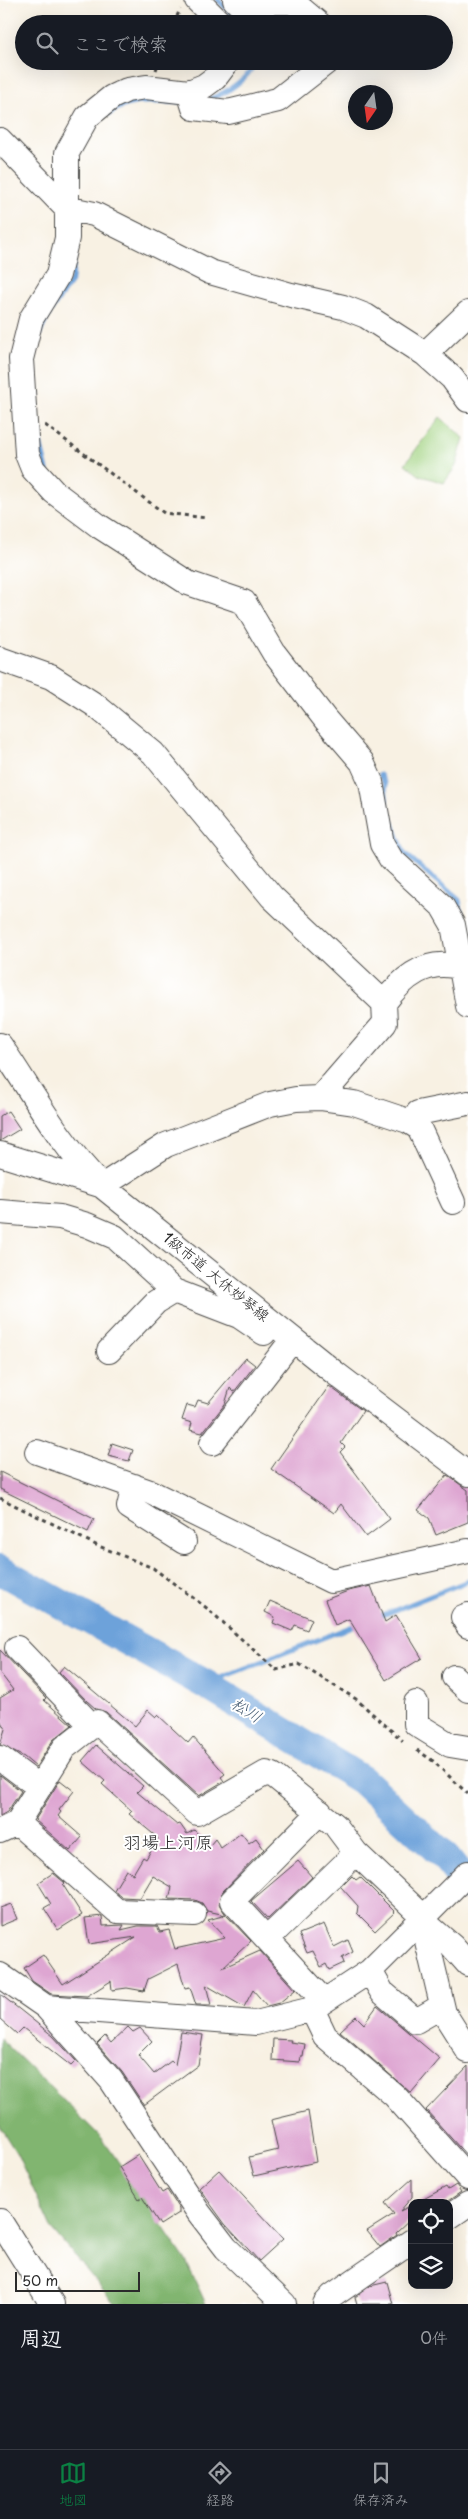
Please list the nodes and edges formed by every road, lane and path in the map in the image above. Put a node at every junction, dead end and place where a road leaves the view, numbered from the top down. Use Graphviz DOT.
graph roads {
  1 [pos="235,0"];
  2 [pos="204,2"];
  3 [pos="214,15"];
  4 [pos="308,15"];
  5 [pos="221,70"];
  6 [pos="316,70"];
  7 [pos="191,98"];
  8 [pos="0,140"];
  9 [pos="66,208"];
  10 [pos="468,313"];
  11 [pos="425,354"];
  12 [pos="468,400"];
  13 [pos="24,410"];
  14 [pos="207,518"];
  15 [pos="0,660"];
  16 [pos="461,968"];
  17 [pos="384,1003"];
  18 [pos="468,1006"];
  19 [pos="0,1045"];
  20 [pos="320,1098"];
  21 [pos="468,1104"];
  22 [pos="413,1124"];
  23 [pos="0,1154"];
  24 [pos="102,1186"];
  25 [pos="452,1202"];
  26 [pos="0,1212"];
  27 [pos="174,1291"];
  28 [pos="286,1348"];
  29 [pos="109,1350"];
  30 [pos="335,1373"];
  31 [pos="212,1443"];
  32 [pos="37,1452"];
  33 [pos="468,1474"];
  34 [pos="134,1486"];
  35 [pos="0,1498"];
  36 [pos="184,1542"];
  37 [pos="468,1551"];
  38 [pos="468,1615"];
  39 [pos="468,1626"];
  40 [pos="17,1648"];
  41 [pos="416,1703"];
  42 [pos="92,1726"];
  43 [pos="408,1744"];
  44 [pos="468,1748"];
  45 [pos="416,1750"];
  46 [pos="0,1758"];
  47 [pos="40,1787"];
  48 [pos="468,1794"];
  49 [pos="320,1812"];
  50 [pos="8,1827"];
  51 [pos="356,1853"];
  52 [pos="468,1873"];
  53 [pos="194,1914"];
  54 [pos="426,1916"];
  55 [pos="267,1939"];
  56 [pos="468,1964"];
  57 [pos="370,1971"];
  58 [pos="0,1975"];
  59 [pos="318,2005"];
  60 [pos="442,2006"];
  61 [pos="46,2007"];
  62 [pos="468,2051"];
  63 [pos="468,2178"];
  64 [pos="468,2204"];
  65 [pos="453,2213"];
  66 [pos="0,2221"];
  67 [pos="408,2244"];
  68 [pos="52,2304"];
  69 [pos="284,2304"];
  70 [pos="325,2304"];
  1 -- 4 [label="street"];
  2 -- 3 [label="street"];
  5 -- 7 [label="street"];
  6 -- 7 [label="street"];
  7 -- 9 [label="street"];
  8 -- 9 [label="street"];
  9 -- 11 [label="street"];
  9 -- 13 [label="street"];
  10 -- 11 [label="street"];
  11 -- 12 [label="street"];
  13 -- 14 [label="path"];
  13 -- 16 [label="street"];
  15 -- 17 [label="street"];
  16 -- 17 [label="street"];
  16 -- 18 [label="street"];
  17 -- 20 [label="street"];
  19 -- 24 [label="street, 1級市道 大休妙琴線"];
  20 -- 22 [label="street"];
  20 -- 24 [label="street"];
  21 -- 22 [label="street"];
  22 -- 25 [label="street"];
  23 -- 24 [label="street"];
  24 -- 30 [label="street, 1級市道 大休妙琴線"];
  26 -- 27 [label="street"];
  27 -- 28 [label="street"];
  27 -- 29 [label="street"];
  28 -- 30 [label="street"];
  28 -- 31 [label="street"];
  30 -- 33 [label="street, 1級市道 大休妙琴線"];
  32 -- 34 [label="street"];
  34 -- 36 [label="street"];
  34 -- 37 [label="street"];
  35 -- 43 [label="path"];
  38 -- 39 [label="street"];
  40 -- 42 [label="street"];
  41 -- 44 [label="street"];
  42 -- 47 [label="street"];
  42 -- 49 [label="street"];
  45 -- 48 [label="path"];
  46 -- 47 [label="street"];
  47 -- 50 [label="street"];
  49 -- 51 [label="street"];
  49 -- 55 [label="street"];
  50 -- 53 [label="street"];
  51 -- 54 [label="street"];
  51 -- 55 [label="street"];
  52 -- 54 [label="street"];
  54 -- 56 [label="street"];
  54 -- 57 [label="street"];
  54 -- 60 [label="street"];
  55 -- 59 [label="street"];
  57 -- 59 [label="street"];
  57 -- 60 [label="street"];
  58 -- 61 [label="street"];
  59 -- 61 [label="street"];
  59 -- 63 [label="street"];
  60 -- 62 [label="street"];
  61 -- 69 [label="street"];
  64 -- 65 [label="street"];
  66 -- 68 [label="street"];
  67 -- 70 [label="street"];
}
